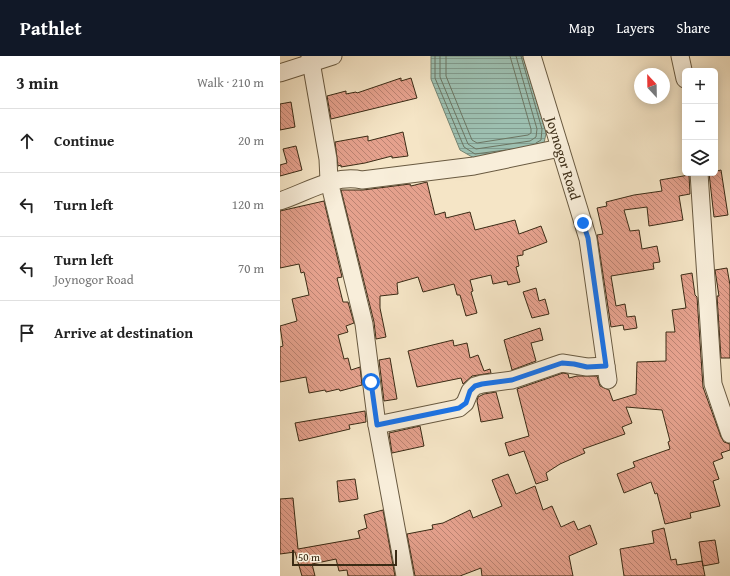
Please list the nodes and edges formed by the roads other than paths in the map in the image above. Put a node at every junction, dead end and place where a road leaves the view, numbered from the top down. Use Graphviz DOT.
graph roads {
  1 [pos="333,56"];
  2 [pos="532,56"];
  3 [pos="680,56"];
  4 [pos="310,59"];
  5 [pos="683,68"];
  6 [pos="280,73"];
  7 [pos="560,148"];
  8 [pos="699,176"];
  9 [pos="329,181"];
  10 [pos="280,201"];
  11 [pos="377,425"];
  12 [pos="729,431"];
  13 [pos="405,576"];
  1 -- 4 [label="street"];
  2 -- 7 [label="street, Joynogor Road"];
  3 -- 5 [label="street"];
  4 -- 6 [label="street"];
  4 -- 9 [label="street"];
  7 -- 9 [label="street"];
  7 -- 11 [label="street, Joynogor Road"];
  8 -- 12 [label="street"];
  9 -- 10 [label="street"];
  9 -- 11 [label="street"];
  11 -- 13 [label="street"];
}
